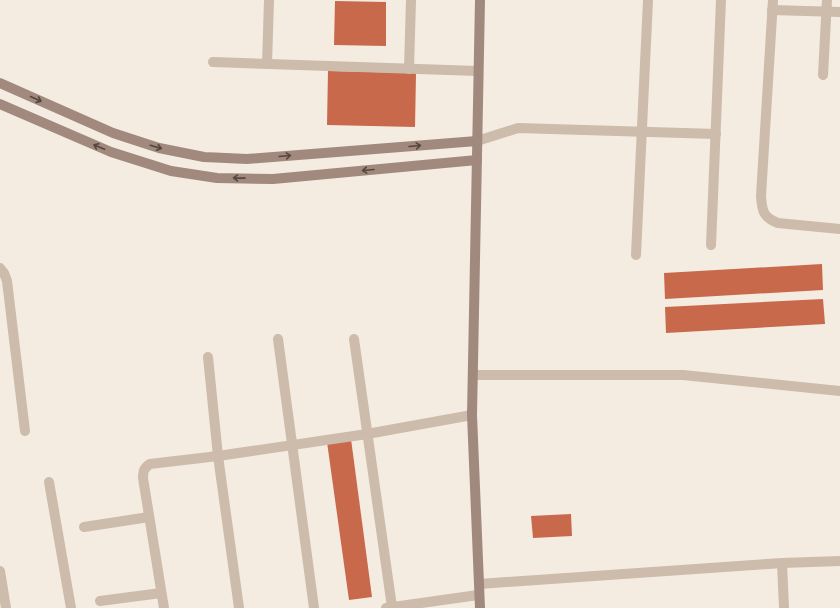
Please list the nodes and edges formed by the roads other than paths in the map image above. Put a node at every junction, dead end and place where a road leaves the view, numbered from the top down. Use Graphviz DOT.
graph roads {
  1 [pos="269,0"];
  2 [pos="411,0"];
  3 [pos="480,0"];
  4 [pos="648,0"];
  5 [pos="722,0"];
  6 [pos="827,0"];
  7 [pos="773,5"];
  8 [pos="826,12"];
  9 [pos="840,12"];
  10 [pos="213,62"];
  11 [pos="266,64"];
  12 [pos="409,69"];
  13 [pos="478,72"];
  14 [pos="823,75"];
  15 [pos="0,83"];
  16 [pos="0,104"];
  17 [pos="641,131"];
  18 [pos="716,134"];
  19 [pos="477,141"];
  20 [pos="477,160"];
  21 [pos="840,229"];
  22 [pos="711,245"];
  23 [pos="636,255"];
  24 [pos="0,268"];
  25 [pos="278,339"];
  26 [pos="354,339"];
  27 [pos="208,357"];
  28 [pos="473,375"];
  29 [pos="840,390"];
  30 [pos="472,415"];
  31 [pos="25,432"];
  32 [pos="367,434"];
  33 [pos="292,445"];
  34 [pos="218,456"];
  35 [pos="49,482"];
  36 [pos="149,517"];
  37 [pos="84,527"];
  38 [pos="840,561"];
  39 [pos="782,563"];
  40 [pos="0,571"];
  41 [pos="479,590"];
  42 [pos="161,593"];
  43 [pos="100,601"];
  44 [pos="6,608"];
  45 [pos="71,608"];
  46 [pos="164,608"];
  47 [pos="239,608"];
  48 [pos="314,608"];
  49 [pos="389,608"];
  50 [pos="480,608"];
  51 [pos="784,608"];
  1 -- 11 [label="street"];
  2 -- 12 [label="street"];
  3 -- 13 [label="street"];
  4 -- 17 [label="street"];
  5 -- 18 [label="street"];
  6 -- 8 [label="street"];
  7 -- 8 [label="street"];
  7 -- 21 [label="street"];
  8 -- 9 [label="street"];
  8 -- 14 [label="street"];
  10 -- 11 [label="street"];
  11 -- 12 [label="street"];
  12 -- 13 [label="street"];
  13 -- 19 [label="street"];
  15 -- 19 [label="street, one-way"];
  20 -- 16 [label="street, one-way"];
  17 -- 18 [label="street"];
  17 -- 19 [label="street"];
  17 -- 23 [label="street"];
  18 -- 22 [label="street"];
  19 -- 20 [label="street"];
  20 -- 28 [label="street"];
  24 -- 31 [label="street"];
  25 -- 33 [label="street"];
  26 -- 32 [label="street"];
  27 -- 34 [label="street"];
  28 -- 29 [label="street"];
  28 -- 30 [label="street"];
  30 -- 32 [label="street"];
  30 -- 41 [label="street"];
  32 -- 33 [label="street"];
  32 -- 49 [label="street"];
  33 -- 34 [label="street"];
  33 -- 48 [label="street"];
  34 -- 36 [label="street"];
  34 -- 47 [label="street"];
  35 -- 45 [label="street"];
  36 -- 37 [label="street"];
  36 -- 42 [label="street"];
  38 -- 39 [label="street"];
  39 -- 41 [label="street"];
  39 -- 51 [label="street"];
  40 -- 44 [label="street"];
  41 -- 49 [label="street"];
  41 -- 50 [label="street"];
  42 -- 43 [label="street"];
  42 -- 46 [label="street"];
}
